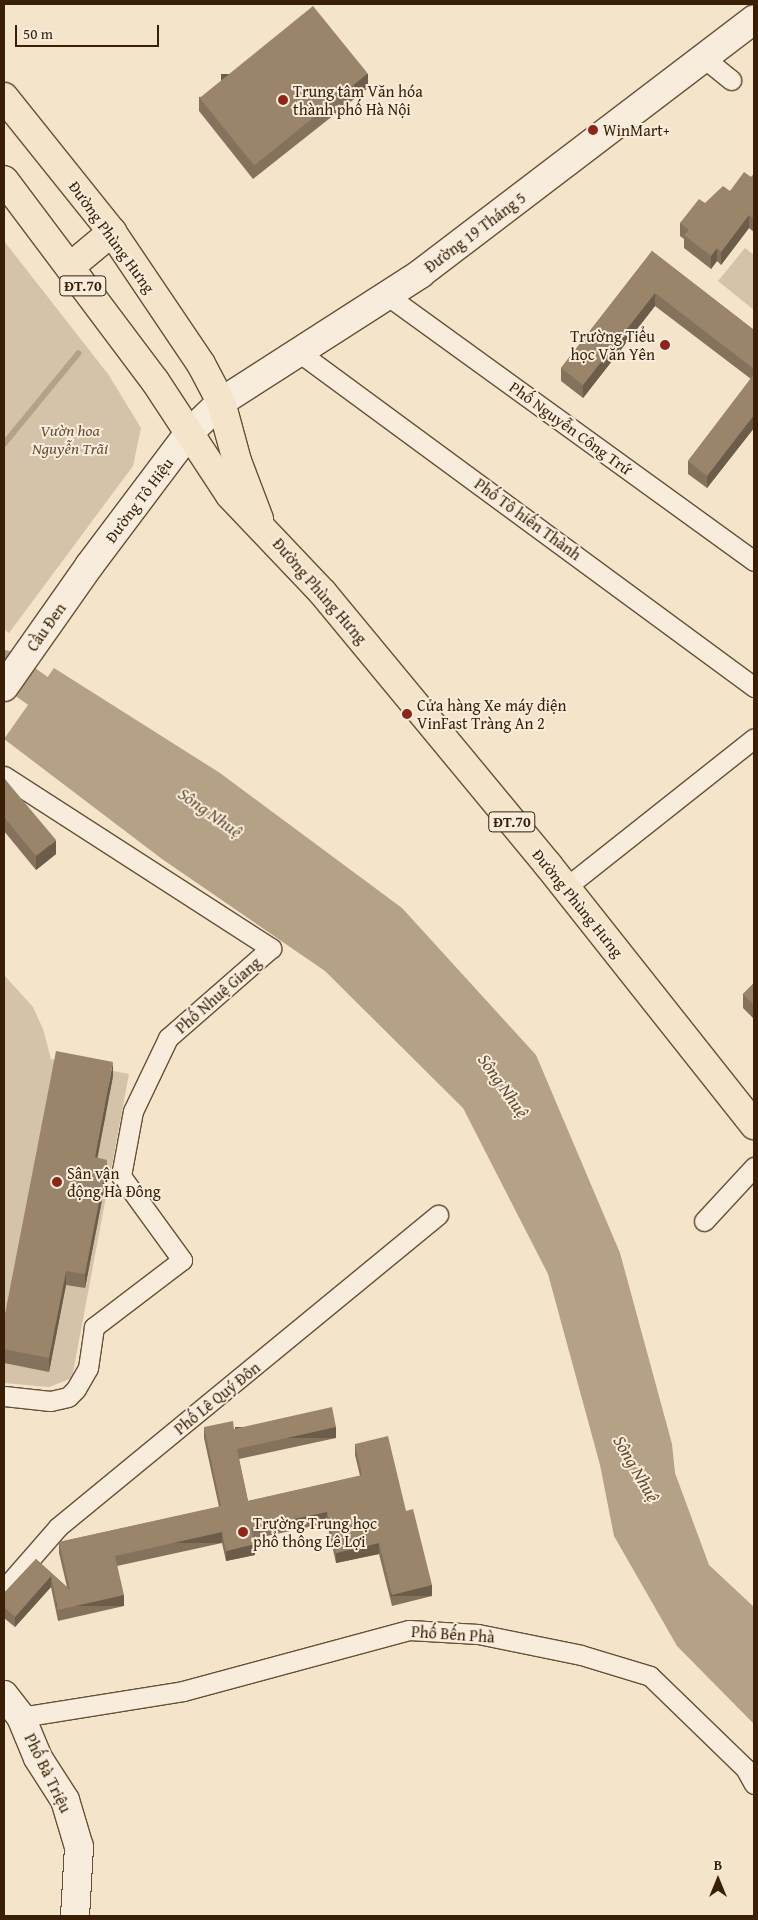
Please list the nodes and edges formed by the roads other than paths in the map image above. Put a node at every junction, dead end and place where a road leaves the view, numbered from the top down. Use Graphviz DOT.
graph roads {
  1 [pos="754,20"];
  2 [pos="704,58"];
  3 [pos="731,80"];
  4 [pos="4,97"];
  5 [pos="4,180"];
  6 [pos="112,232"];
  7 [pos="70,267"];
  8 [pos="388,296"];
  9 [pos="300,353"];
  10 [pos="221,402"];
  11 [pos="188,434"];
  12 [pos="261,525"];
  13 [pos="754,561"];
  14 [pos="89,566"];
  15 [pos="754,687"];
  16 [pos="4,688"];
  17 [pos="754,738"];
  18 [pos="4,776"];
  19 [pos="565,888"];
  20 [pos="754,1125"];
  21 [pos="754,1167"];
  22 [pos="438,1216"];
  23 [pos="704,1221"];
  24 [pos="4,1396"];
  25 [pos="4,1589"];
  26 [pos="4,1695"];
  27 [pos="21,1718"];
  28 [pos="754,1784"];
  29 [pos="75,1916"];
  1 -- 2 [label="street, Đường 19 Tháng 5"];
  2 -- 3 [label="street"];
  2 -- 8 [label="street, Đường 19 Tháng 5"];
  4 -- 6 [label="main road, Đường Phùng Hưng / ĐT.70"];
  5 -- 7 [label="main road, Đường Phùng Hưng / ĐT.70"];
  6 -- 7 [label="main road"];
  6 -- 10 [label="main road, Đường Phùng Hưng / ĐT.70"];
  7 -- 11 [label="main road, Đường Phùng Hưng / ĐT.70"];
  8 -- 9 [label="street, Đường 19 Tháng 5"];
  8 -- 13 [label="street, Phố Nguyễn Công Trứ"];
  9 -- 10 [label="street, Đường 19 Tháng 5"];
  9 -- 15 [label="street, Phố Tô hiến Thành"];
  10 -- 11 [label="street, Đường 19 Tháng 5"];
  10 -- 12 [label="main road, Đường Phùng Hưng / ĐT.70"];
  11 -- 12 [label="main road, Đường Phùng Hưng / ĐT.70"];
  11 -- 14 [label="street, Đường Tô Hiệu"];
  12 -- 19 [label="main road, Đường Phùng Hưng / ĐT.70"];
  14 -- 16 [label="street, Cầu Đen"];
  17 -- 19 [label="street"];
  18 -- 24 [label="street, Phố Nhuệ Giang"];
  19 -- 20 [label="main road, Đường Phùng Hưng / ĐT.70"];
  21 -- 23 [label="street"];
  22 -- 25 [label="street, Phố Lê Quý Đôn"];
  26 -- 27 [label="street, Phố Bà Triệu"];
  27 -- 28 [label="street, Phố Bến Phà"];
  27 -- 29 [label="street, Phố Bà Triệu"];
}
